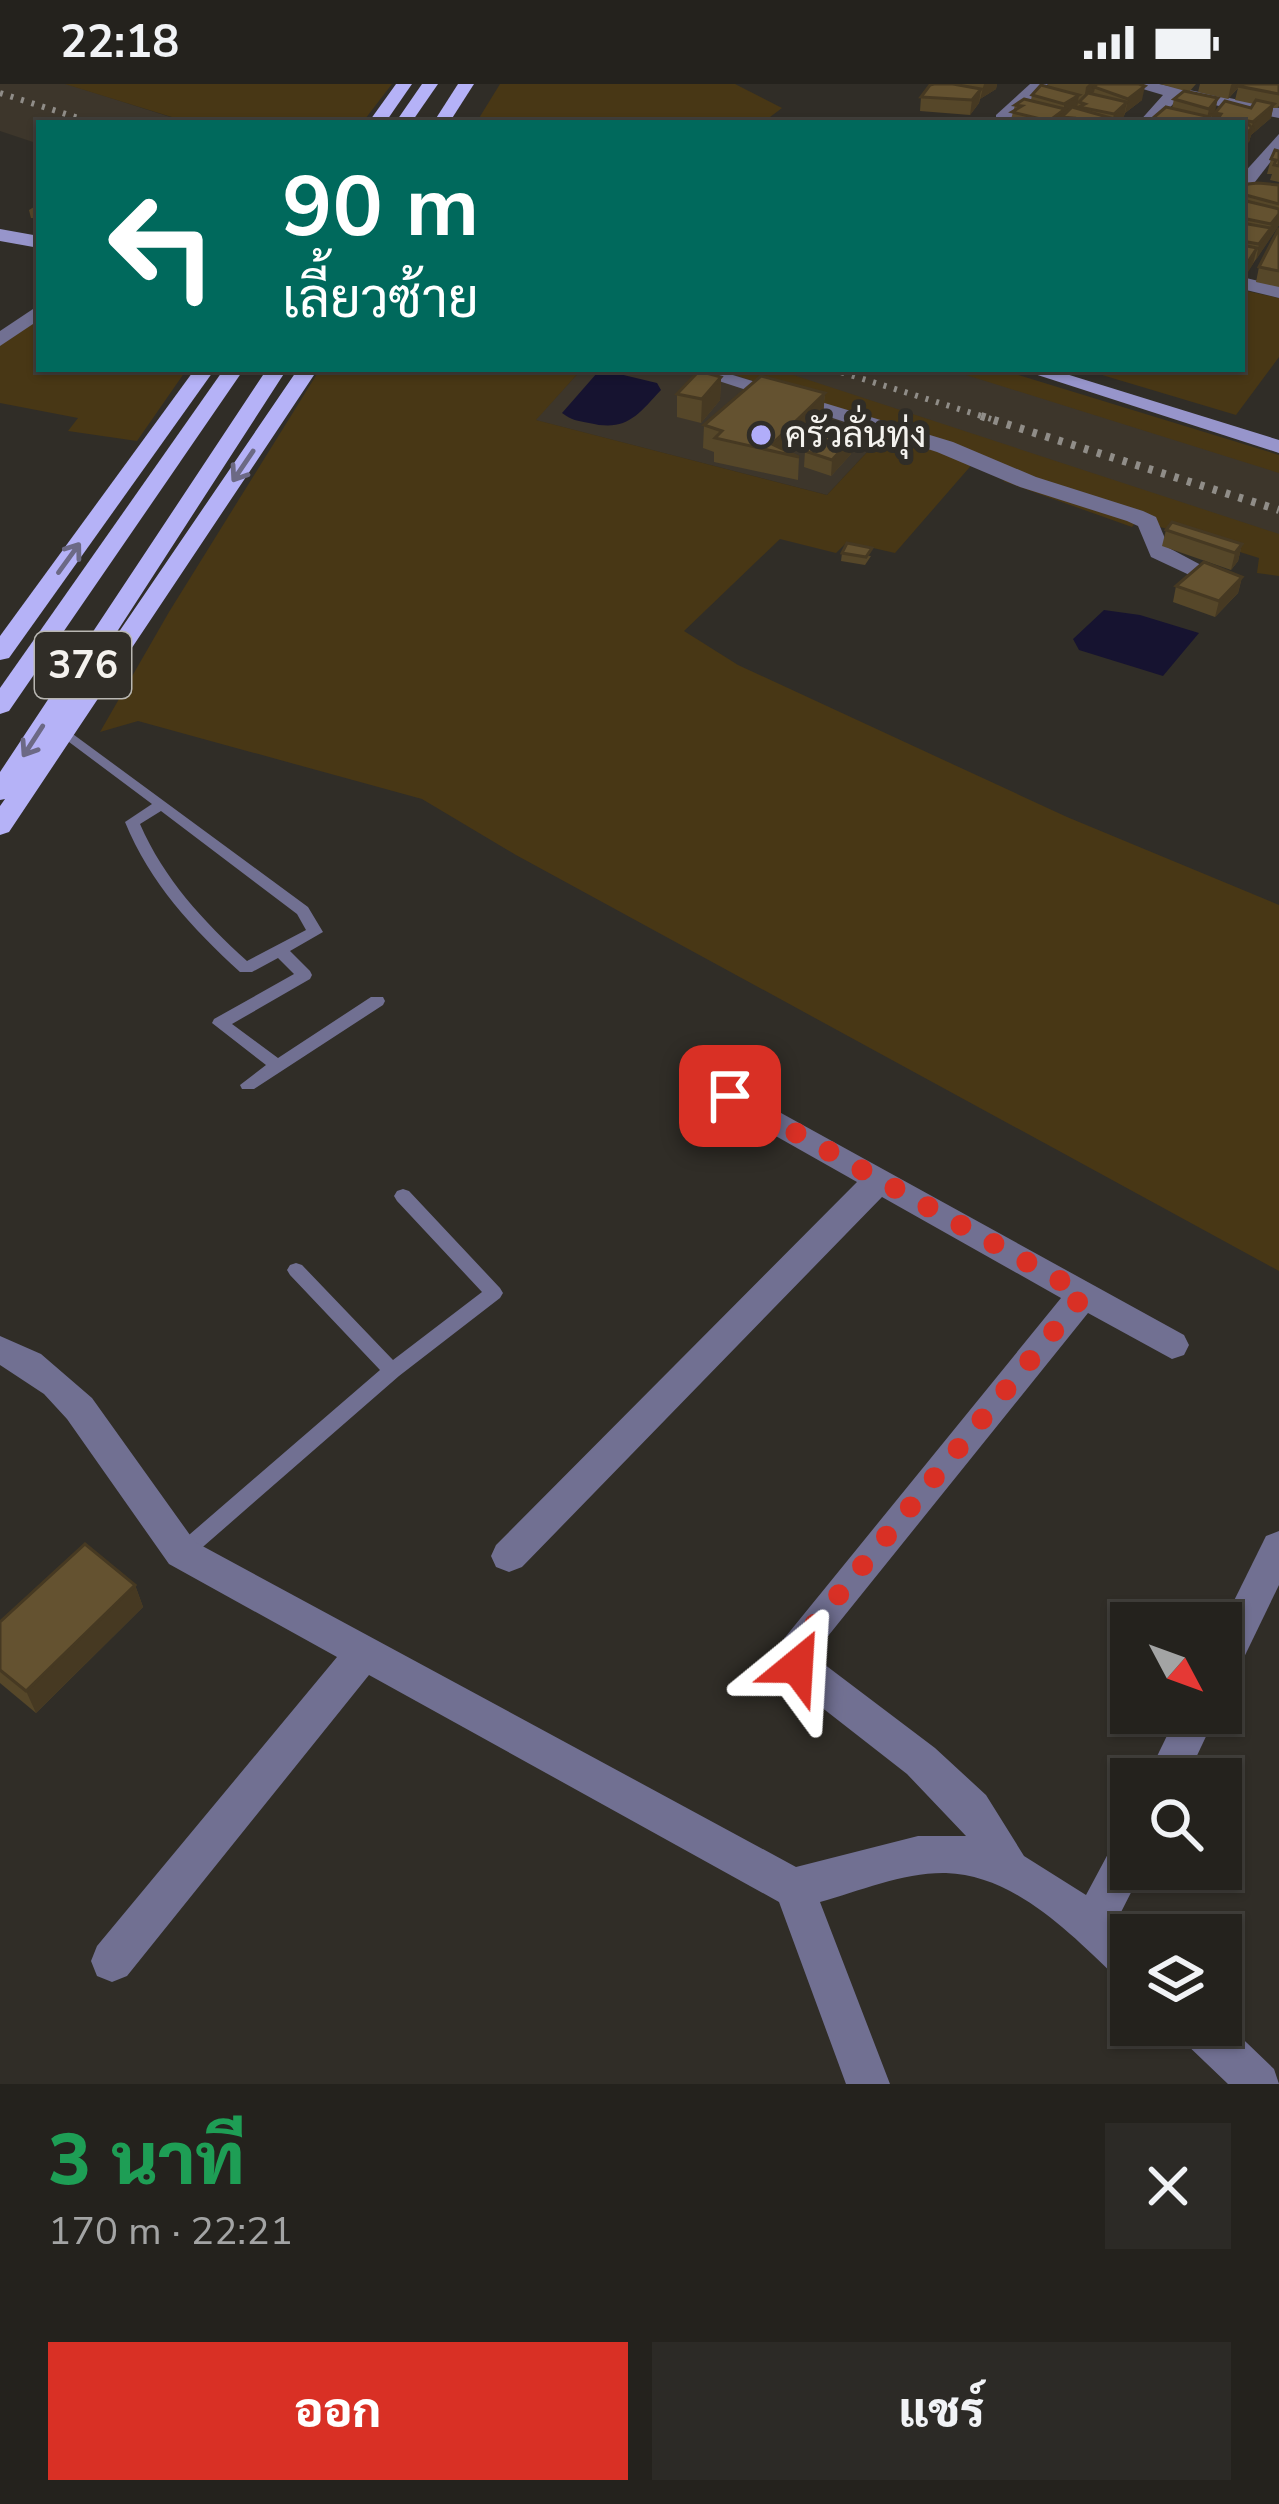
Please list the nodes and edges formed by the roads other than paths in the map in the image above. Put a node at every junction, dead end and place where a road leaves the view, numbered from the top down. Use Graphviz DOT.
graph roads {
  1 [pos="404,84"];
  2 [pos="430,84"];
  3 [pos="466,84"];
  4 [pos="488,84"];
  5 [pos="1040,84"];
  6 [pos="1134,84"];
  7 [pos="1175,92"];
  8 [pos="1279,113"];
  9 [pos="1002,119"];
  10 [pos="378,120"];
  11 [pos="406,120"];
  12 [pos="443,120"];
  13 [pos="465,120"];
  14 [pos="1148,120"];
  15 [pos="1279,139"];
  16 [pos="1246,182"];
  17 [pos="1279,184"];
  18 [pos="0,235"];
  19 [pos="36,241"];
  20 [pos="1245,284"];
  21 [pos="1279,292"];
  22 [pos="36,313"];
  23 [pos="0,340"];
  24 [pos="203,372"];
  25 [pos="232,372"];
  26 [pos="275,372"];
  27 [pos="306,372"];
  28 [pos="702,372"];
  29 [pos="1039,372"];
  30 [pos="1279,447"];
  31 [pos="1206,574"];
  32 [pos="0,652"];
  33 [pos="0,706"];
  34 [pos="66,733"];
  35 [pos="0,792"];
  36 [pos="161,805"];
  37 [pos="0,826"];
  38 [pos="280,950"];
  39 [pos="377,1001"];
  40 [pos="278,1066"];
  41 [pos="248,1085"];
  42 [pos="730,1096"];
  43 [pos="880,1180"];
  44 [pos="403,1196"];
  45 [pos="296,1270"];
  46 [pos="1084,1294"];
  47 [pos="1172,1345"];
  48 [pos="0,1350"];
  49 [pos="392,1371"];
  50 [pos="1279,1547"];
  51 [pos="182,1553"];
  52 [pos="508,1556"];
  53 [pos="1242,1623"];
  54 [pos="364,1653"];
  55 [pos="1009,1868"];
  56 [pos="794,1888"];
  57 [pos="1110,1890"];
  58 [pos="1091,1925"];
  59 [pos="1110,1943"];
  60 [pos="112,1961"];
  61 [pos="1219,2046"];
  62 [pos="868,2084"];
  63 [pos="1259,2084"];
  1 -- 10 [label="main road"];
  2 -- 11 [label="main road"];
  3 -- 12 [label="main road"];
  4 -- 13 [label="main road"];
  5 -- 9 [label="street"];
  6 -- 7 [label="street"];
  7 -- 8 [label="street"];
  7 -- 14 [label="street"];
  15 -- 16 [label="street"];
  16 -- 17 [label="street"];
  18 -- 19 [label="street"];
  20 -- 21 [label="street"];
  22 -- 23 [label="street"];
  32 -- 24 [label="main road, one-way"];
  25 -- 33 [label="main road, 376"];
  26 -- 35 [label="main road, 376, one-way"];
  27 -- 34 [label="main road, one-way"];
  28 -- 31 [label="street"];
  29 -- 30 [label="street"];
  34 -- 36 [label="lane"];
  34 -- 37 [label="main road"];
  36 -- 38 [label="lane"];
  36 -- 38 [label="lane"];
  38 -- 40 [label="lane"];
  39 -- 40 [label="lane"];
  40 -- 41 [label="lane"];
  42 -- 43 [label="street"];
  43 -- 46 [label="street"];
  43 -- 52 [label="street"];
  44 -- 49 [label="lane"];
  45 -- 49 [label="lane"];
  46 -- 47 [label="street"];
  46 -- 55 [label="street"];
  48 -- 51 [label="street"];
  49 -- 51 [label="lane"];
  50 -- 53 [label="street"];
  51 -- 54 [label="street"];
  54 -- 56 [label="street"];
  54 -- 60 [label="street"];
  55 -- 56 [label="street"];
  55 -- 58 [label="street"];
  56 -- 62 [label="street"];
  57 -- 58 [label="street"];
  58 -- 59 [label="street"];
  61 -- 63 [label="street"];
}
